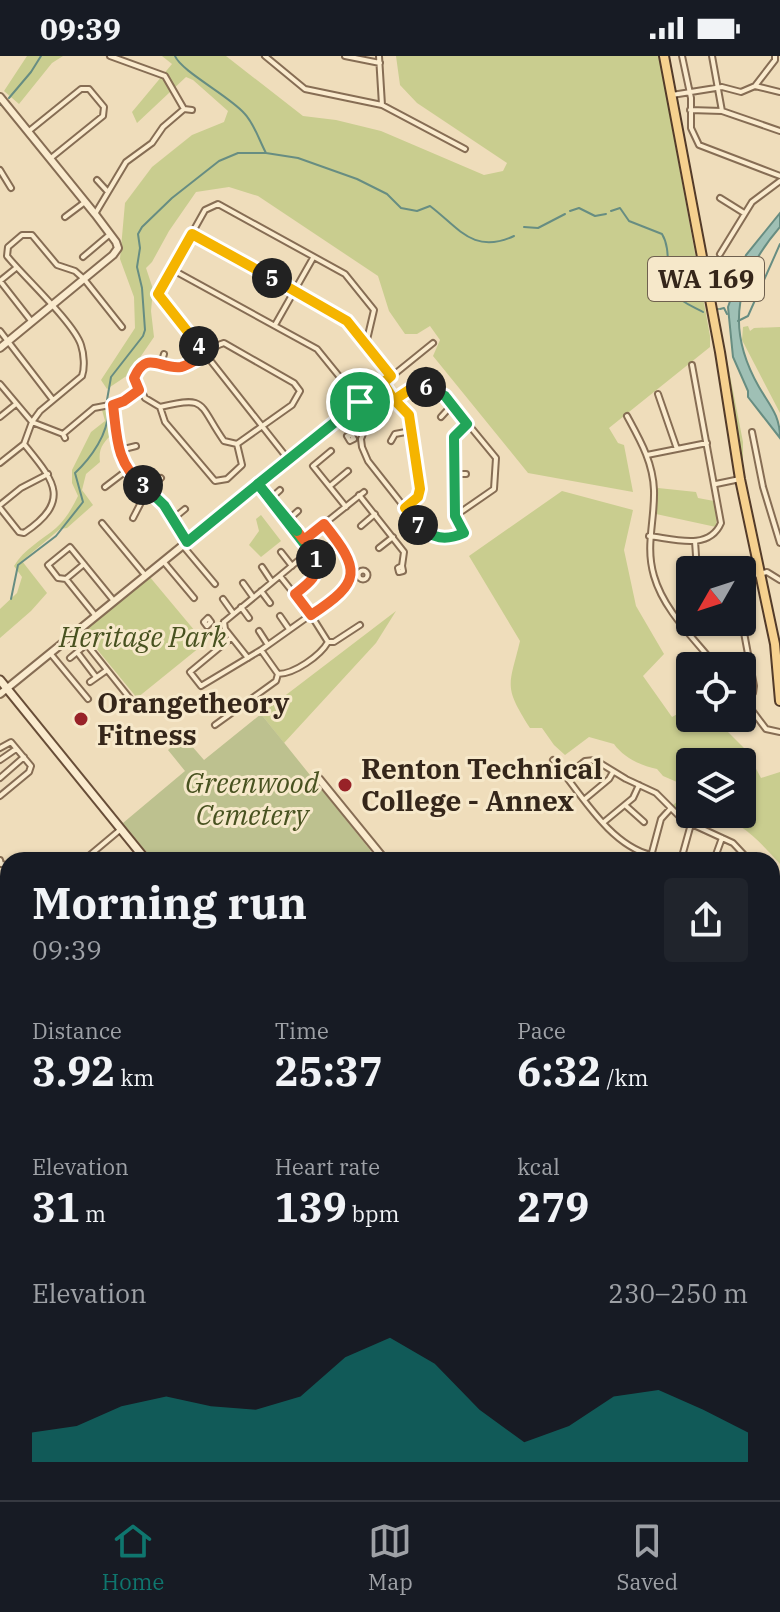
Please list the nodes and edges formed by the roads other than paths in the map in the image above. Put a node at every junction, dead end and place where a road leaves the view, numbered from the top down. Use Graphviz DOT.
graph roads {
  1 [pos="110,56"];
  2 [pos="265,56"];
  3 [pos="345,56"];
  4 [pos="379,56"];
  5 [pos="666,56"];
  6 [pos="682,56"];
  7 [pos="712,56"];
  8 [pos="777,59"];
  9 [pos="380,63"];
  10 [pos="755,86"];
  11 [pos="718,88"];
  12 [pos="780,92"];
  13 [pos="689,93"];
  14 [pos="672,95"];
  15 [pos="0,97"];
  16 [pos="382,105"];
  17 [pos="8,107"];
  18 [pos="184,109"];
  19 [pos="192,110"];
  20 [pos="690,110"];
  21 [pos="722,111"];
  22 [pos="0,114"];
  23 [pos="780,131"];
  24 [pos="28,132"];
  25 [pos="465,149"];
  26 [pos="49,160"];
  27 [pos="0,170"];
  28 [pos="780,179"];
  29 [pos="97,180"];
  30 [pos="11,188"];
  31 [pos="108,192"];
  32 [pos="720,198"];
  33 [pos="85,202"];
  34 [pos="744,213"];
  35 [pos="95,214"];
  36 [pos="65,217"];
  37 [pos="111,234"];
  38 [pos="192,234"];
  39 [pos="720,254"];
  40 [pos="83,257"];
  41 [pos="313,257"];
  42 [pos="16,268"];
  43 [pos="173,270"];
  44 [pos="84,279"];
  45 [pos="0,281"];
  46 [pos="295,290"];
  47 [pos="52,306"];
  48 [pos="32,322"];
  49 [pos="275,325"];
  50 [pos="122,327"];
  51 [pos="0,331"];
  52 [pos="8,341"];
  53 [pos="433,343"];
  54 [pos="366,344"];
  55 [pos="0,348"];
  56 [pos="164,354"];
  57 [pos="205,354"];
  58 [pos="161,364"];
  59 [pos="692,365"];
  60 [pos="391,376"];
  61 [pos="426,378"];
  62 [pos="0,384"];
  63 [pos="382,384"];
  64 [pos="425,387"];
  65 [pos="139,390"];
  66 [pos="658,394"];
  67 [pos="53,400"];
  68 [pos="394,400"];
  69 [pos="360,402"];
  70 [pos="16,404"];
  71 [pos="113,405"];
  72 [pos="452,405"];
  73 [pos="160,407"];
  74 [pos="627,416"];
  75 [pos="0,417"];
  76 [pos="441,417"];
  77 [pos="32,422"];
  78 [pos="467,424"];
  79 [pos="263,427"];
  80 [pos="411,431"];
  81 [pos="752,432"];
  82 [pos="354,438"];
  83 [pos="361,439"];
  84 [pos="391,441"];
  85 [pos="707,443"];
  86 [pos="24,444"];
  87 [pos="237,444"];
  88 [pos="136,446"];
  89 [pos="677,449"];
  90 [pos="120,450"];
  91 [pos="331,451"];
  92 [pos="647,455"];
  93 [pos="288,459"];
  94 [pos="0,463"];
  95 [pos="126,471"];
  96 [pos="348,471"];
  97 [pos="48,474"];
  98 [pos="454,474"];
  99 [pos="466,474"];
  100 [pos="161,478"];
  101 [pos="740,479"];
  102 [pos="258,484"];
  103 [pos="716,484"];
  104 [pos="330,486"];
  105 [pos="105,487"];
  106 [pos="148,489"];
  107 [pos="280,490"];
  108 [pos="270,499"];
  109 [pos="0,506"];
  110 [pos="346,507"];
  111 [pos="405,508"];
  112 [pos="185,509"];
  113 [pos="298,511"];
  114 [pos="375,514"];
  115 [pos="455,516"];
  116 [pos="133,518"];
  117 [pos="173,519"];
  118 [pos="288,520"];
  119 [pos="102,523"];
  120 [pos="324,524"];
  121 [pos="361,526"];
  122 [pos="649,536"];
  123 [pos="393,537"];
  124 [pos="304,540"];
  125 [pos="695,541"];
  126 [pos="780,543"];
  127 [pos="185,544"];
  128 [pos="379,548"];
  129 [pos="311,550"];
  130 [pos="281,552"];
  131 [pos="696,556"];
  132 [pos="163,561"];
  133 [pos="84,564"];
  134 [pos="292,566"];
  135 [pos="402,566"];
  136 [pos="262,567"];
  137 [pos="760,572"];
  138 [pos="351,573"];
  139 [pos="756,573"];
  140 [pos="145,575"];
  141 [pos="359,575"];
  142 [pos="279,576"];
  143 [pos="66,579"];
  144 [pos="780,580"];
  145 [pos="272,582"];
  146 [pos="243,583"];
  147 [pos="215,584"];
  148 [pos="261,591"];
  149 [pos="295,594"];
  150 [pos="253,597"];
  151 [pos="194,598"];
  152 [pos="223,599"];
  153 [pos="114,601"];
  154 [pos="270,603"];
  155 [pos="241,607"];
  156 [pos="233,613"];
  157 [pos="311,615"];
  158 [pos="95,616"];
  159 [pos="280,616"];
  160 [pos="249,618"];
  161 [pos="211,622"];
  162 [pos="224,622"];
  163 [pos="360,625"];
  164 [pos="289,629"];
  165 [pos="76,631"];
  166 [pos="259,631"];
  167 [pos="231,638"];
  168 [pos="328,642"];
  169 [pos="87,644"];
  170 [pos="268,645"];
  171 [pos="261,650"];
  172 [pos="77,652"];
  173 [pos="705,652"];
  174 [pos="50,653"];
  175 [pos="70,658"];
  176 [pos="248,658"];
  177 [pos="107,670"];
  178 [pos="278,674"];
  179 [pos="96,677"];
  180 [pos="0,680"];
  181 [pos="90,682"];
  182 [pos="3,691"];
  183 [pos="88,699"];
  184 [pos="780,701"];
  185 [pos="136,706"];
  186 [pos="756,715"];
  187 [pos="215,725"];
  188 [pos="780,732"];
  189 [pos="0,748"];
  190 [pos="16,749"];
  191 [pos="24,757"];
  192 [pos="0,760"];
  193 [pos="553,760"];
  194 [pos="613,772"];
  195 [pos="566,776"];
  196 [pos="0,778"];
  197 [pos="319,779"];
  198 [pos="639,785"];
  199 [pos="0,796"];
  200 [pos="585,799"];
  201 [pos="625,804"];
  202 [pos="671,808"];
  203 [pos="676,812"];
  204 [pos="604,822"];
  205 [pos="644,822"];
  206 [pos="690,828"];
  207 [pos="700,828"];
  208 [pos="121,829"];
  209 [pos="722,838"];
  210 [pos="94,852"];
  211 [pos="140,852"];
  212 [pos="379,852"];
  213 [pos="639,852"];
  214 [pos="652,852"];
  215 [pos="683,852"];
  216 [pos="717,852"];
  217 [pos="741,852"];
  1 -- 18 [label="street"];
  2 -- 16 [label="street"];
  3 -- 9 [label="street"];
  4 -- 9 [label="street"];
  5 -- 14 [label="main road, WA 169"];
  6 -- 13 [label="street"];
  7 -- 11 [label="street"];
  8 -- 10 [label="street"];
  9 -- 16 [label="street"];
  10 -- 11 [label="street"];
  10 -- 12 [label="street"];
  11 -- 13 [label="street"];
  11 -- 21 [label="street"];
  13 -- 14 [label="street"];
  13 -- 20 [label="street"];
  14 -- 101 [label="main road, WA 169"];
  15 -- 17 [label="street"];
  16 -- 25 [label="street"];
  17 -- 22 [label="street"];
  17 -- 24 [label="street"];
  18 -- 19 [label="street"];
  18 -- 31 [label="street"];
  20 -- 21 [label="street"];
  20 -- 28 [label="street"];
  21 -- 23 [label="street"];
  24 -- 26 [label="street"];
  24 -- 26 [label="street"];
  26 -- 33 [label="street"];
  27 -- 30 [label="street"];
  28 -- 34 [label="street"];
  29 -- 31 [label="street"];
  31 -- 35 [label="street"];
  32 -- 34 [label="street"];
  33 -- 35 [label="street"];
  33 -- 36 [label="street"];
  34 -- 39 [label="street"];
  35 -- 37 [label="street"];
  37 -- 40 [label="street"];
  37 -- 44 [label="street"];
  38 -- 41 [label="street"];
  38 -- 43 [label="street"];
  38 -- 46 [label="street"];
  41 -- 46 [label="street"];
  41 -- 54 [label="street"];
  42 -- 44 [label="street"];
  42 -- 45 [label="street"];
  42 -- 47 [label="street"];
  43 -- 49 [label="street"];
  43 -- 57 [label="street"];
  44 -- 47 [label="street"];
  44 -- 50 [label="street"];
  45 -- 48 [label="street"];
  46 -- 49 [label="street"];
  46 -- 54 [label="street"];
  47 -- 48 [label="street"];
  47 -- 67 [label="street"];
  48 -- 52 [label="street"];
  49 -- 69 [label="street"];
  51 -- 52 [label="street"];
  52 -- 55 [label="street"];
  52 -- 67 [label="street"];
  53 -- 60 [label="street"];
  54 -- 60 [label="street"];
  56 -- 58 [label="street"];
  57 -- 58 [label="street"];
  57 -- 79 [label="street"];
  57 -- 79 [label="street"];
  58 -- 65 [label="street"];
  59 -- 85 [label="street"];
  60 -- 63 [label="street"];
  61 -- 64 [label="street"];
  62 -- 70 [label="street"];
  63 -- 68 [label="street"];
  63 -- 69 [label="street"];
  64 -- 68 [label="street"];
  64 -- 72 [label="street"];
  65 -- 71 [label="street"];
  65 -- 73 [label="street"];
  66 -- 89 [label="street"];
  67 -- 77 [label="street"];
  68 -- 80 [label="street"];
  68 -- 83 [label="street"];
  69 -- 93 [label="street"];
  70 -- 75 [label="street"];
  70 -- 77 [label="street"];
  71 -- 77 [label="street"];
  71 -- 90 [label="street"];
  72 -- 76 [label="street"];
  72 -- 78 [label="street"];
  73 -- 87 [label="street"];
  73 -- 87 [label="street"];
  74 -- 92 [label="street"];
  77 -- 86 [label="street"];
  78 -- 98 [label="street"];
  78 -- 115 [label="street"];
  79 -- 87 [label="street"];
  79 -- 93 [label="street"];
  80 -- 84 [label="street"];
  80 -- 111 [label="street"];
  81 -- 126 [label="street"];
  82 -- 83 [label="street"];
  83 -- 111 [label="street"];
  85 -- 89 [label="street"];
  85 -- 103 [label="street"];
  86 -- 94 [label="street"];
  86 -- 97 [label="street"];
  88 -- 90 [label="street"];
  89 -- 92 [label="street"];
  90 -- 95 [label="street"];
  91 -- 104 [label="street"];
  92 -- 122 [label="street"];
  93 -- 102 [label="street"];
  95 -- 105 [label="street"];
  95 -- 106 [label="street"];
  96 -- 104 [label="street"];
  97 -- 109 [label="street"];
  97 -- 109 [label="street"];
  98 -- 99 [label="street"];
  98 -- 115 [label="street"];
  100 -- 106 [label="street"];
  101 -- 103 [label="street"];
  101 -- 137 [label="main road, WA 169"];
  102 -- 108 [label="street"];
  102 -- 127 [label="street"];
  103 -- 125 [label="street"];
  104 -- 110 [label="street"];
  106 -- 116 [label="street"];
  106 -- 117 [label="street"];
  107 -- 108 [label="street"];
  108 -- 118 [label="street"];
  110 -- 114 [label="street"];
  110 -- 120 [label="street"];
  111 -- 115 [label="street"];
  112 -- 117 [label="street"];
  113 -- 118 [label="street"];
  114 -- 121 [label="street"];
  114 -- 123 [label="street"];
  117 -- 127 [label="street"];
  118 -- 124 [label="street"];
  119 -- 140 [label="street"];
  120 -- 124 [label="street"];
  120 -- 138 [label="street"];
  122 -- 125 [label="street"];
  122 -- 173 [label="street"];
  123 -- 128 [label="street"];
  123 -- 135 [label="street"];
  124 -- 129 [label="street"];
  125 -- 131 [label="street"];
  127 -- 132 [label="street"];
  127 -- 147 [label="street"];
  129 -- 134 [label="street"];
  129 -- 149 [label="street"];
  130 -- 134 [label="street"];
  132 -- 140 [label="street"];
  132 -- 151 [label="street"];
  133 -- 143 [label="street"];
  133 -- 143 [label="street"];
  133 -- 153 [label="street"];
  134 -- 142 [label="street"];
  136 -- 145 [label="street"];
  137 -- 139 [label="street"];
  137 -- 144 [label="street"];
  137 -- 184 [label="main road, WA 169"];
  138 -- 141 [label="street"];
  138 -- 157 [label="street"];
  140 -- 153 [label="street"];
  142 -- 145 [label="street"];
  142 -- 149 [label="street"];
  143 -- 158 [label="street"];
  145 -- 148 [label="street"];
  146 -- 150 [label="street"];
  148 -- 150 [label="street"];
  148 -- 154 [label="street"];
  149 -- 157 [label="street"];
  150 -- 155 [label="street"];
  152 -- 156 [label="street"];
  153 -- 158 [label="street"];
  155 -- 156 [label="street"];
  155 -- 160 [label="street"];
  156 -- 162 [label="street"];
  157 -- 164 [label="street"];
  157 -- 168 [label="street"];
  158 -- 165 [label="street"];
  159 -- 164 [label="street"];
  161 -- 162 [label="street"];
  162 -- 167 [label="street"];
  163 -- 168 [label="street"];
  164 -- 170 [label="street"];
  165 -- 169 [label="street"];
  165 -- 174 [label="street"];
  166 -- 170 [label="street"];
  167 -- 176 [label="street"];
  167 -- 176 [label="street"];
  168 -- 178 [label="street"];
  169 -- 172 [label="street"];
  169 -- 177 [label="street"];
  170 -- 171 [label="street"];
  171 -- 176 [label="street"];
  171 -- 178 [label="street"];
  172 -- 175 [label="street"];
  172 -- 179 [label="street"];
  174 -- 182 [label="street"];
  174 -- 183 [label="street"];
  177 -- 179 [label="street"];
  177 -- 185 [label="street"];
  178 -- 187 [label="street"];
  179 -- 181 [label="street"];
  180 -- 182 [label="main road"];
  182 -- 208 [label="main road"];
  186 -- 188 [label="street"];
  189 -- 190 [label="street"];
  190 -- 191 [label="street"];
  190 -- 192 [label="street"];
  191 -- 196 [label="street"];
  191 -- 199 [label="street"];
  193 -- 195 [label="street"];
  194 -- 195 [label="street"];
  194 -- 198 [label="street"];
  194 -- 200 [label="street"];
  195 -- 200 [label="street"];
  197 -- 212 [label="street"];
  198 -- 201 [label="street"];
  198 -- 202 [label="street"];
  200 -- 204 [label="street"];
  201 -- 204 [label="street"];
  201 -- 205 [label="street"];
  202 -- 203 [label="street"];
  202 -- 214 [label="street"];
  204 -- 213 [label="street"];
  206 -- 215 [label="street"];
  207 -- 209 [label="street"];
  208 -- 210 [label="street"];
  208 -- 211 [label="main road"];
  209 -- 216 [label="street"];
  209 -- 217 [label="street"];
}
